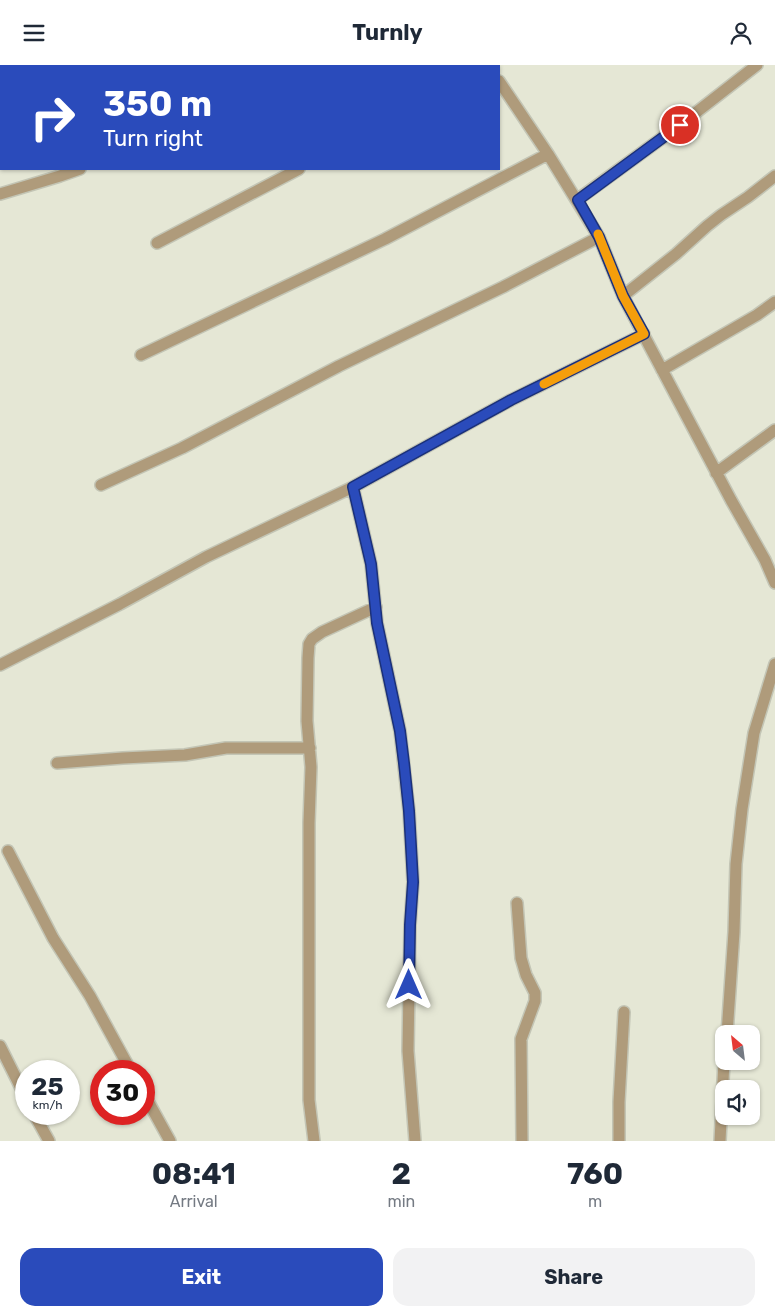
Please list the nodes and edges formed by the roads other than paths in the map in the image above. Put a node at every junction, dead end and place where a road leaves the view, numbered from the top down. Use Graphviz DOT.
graph roads {
  1 [pos="757,65"];
  2 [pos="500,82"];
  3 [pos="548,154"];
  4 [pos="77,170"];
  5 [pos="297,170"];
  6 [pos="775,177"];
  7 [pos="0,194"];
  8 [pos="578,200"];
  9 [pos="599,237"];
  10 [pos="157,243"];
  11 [pos="623,296"];
  12 [pos="775,302"];
  13 [pos="644,334"];
  14 [pos="141,355"];
  15 [pos="662,370"];
  16 [pos="775,429"];
  17 [pos="716,473"];
  18 [pos="101,485"];
  19 [pos="353,487"];
  20 [pos="775,554"];
  21 [pos="764,560"];
  22 [pos="775,583"];
  23 [pos="376,607"];
  24 [pos="775,664"];
  25 [pos="0,665"];
  26 [pos="310,748"];
  27 [pos="57,763"];
  28 [pos="8,851"];
  29 [pos="517,903"];
  30 [pos="624,1012"];
  31 [pos="727,1025"];
  32 [pos="0,1046"];
  33 [pos="125,1060"];
  34 [pos="724,1070"];
  35 [pos="15,1076"];
  36 [pos="155,1114"];
  37 [pos="40,1125"];
  38 [pos="49,1141"];
  39 [pos="170,1141"];
  40 [pos="314,1141"];
  41 [pos="415,1141"];
  42 [pos="522,1141"];
  43 [pos="619,1141"];
  44 [pos="720,1141"];
  1 -- 8 [label="street"];
  2 -- 3 [label="street"];
  3 -- 8 [label="street"];
  3 -- 14 [label="street"];
  4 -- 7 [label="street"];
  5 -- 10 [label="street"];
  6 -- 11 [label="street"];
  8 -- 9 [label="street"];
  9 -- 11 [label="street"];
  9 -- 18 [label="street"];
  11 -- 13 [label="street"];
  12 -- 15 [label="street"];
  13 -- 15 [label="street"];
  13 -- 19 [label="street"];
  15 -- 17 [label="street"];
  16 -- 17 [label="street"];
  17 -- 21 [label="street"];
  19 -- 23 [label="street"];
  19 -- 25 [label="street"];
  20 -- 21 [label="street"];
  21 -- 22 [label="street"];
  23 -- 26 [label="street"];
  23 -- 41 [label="street"];
  24 -- 31 [label="street"];
  26 -- 27 [label="street"];
  26 -- 40 [label="street"];
  28 -- 33 [label="street"];
  29 -- 42 [label="street"];
  30 -- 43 [label="street"];
  32 -- 35 [label="street"];
  34 -- 44 [label="street"];
  36 -- 39 [label="street"];
  37 -- 38 [label="street"];
}
